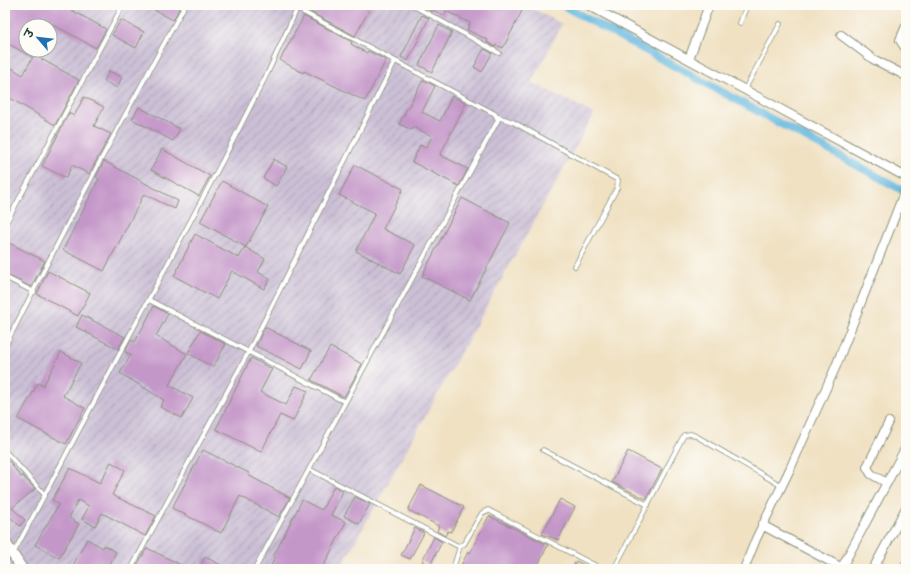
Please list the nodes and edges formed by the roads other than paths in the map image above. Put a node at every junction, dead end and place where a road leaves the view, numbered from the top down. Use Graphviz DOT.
graph roads {
  1 [pos="123,5"];
  2 [pos="185,5"];
  3 [pos="290,5"];
  4 [pos="412,5"];
  5 [pos="588,5"];
  6 [pos="710,5"];
  7 [pos="747,5"];
  8 [pos="297,8"];
  9 [pos="740,23"];
  10 [pos="780,24"];
  11 [pos="906,26"];
  12 [pos="841,36"];
  13 [pos="906,49"];
  14 [pos="499,53"];
  15 [pos="690,59"];
  16 [pos="395,61"];
  17 [pos="906,76"];
  18 [pos="745,89"];
  19 [pos="498,117"];
  20 [pos="906,177"];
  21 [pos="904,192"];
  22 [pos="5,225"];
  23 [pos="575,266"];
  24 [pos="5,277"];
  25 [pos="34,292"];
  26 [pos="149,300"];
  27 [pos="5,346"];
  28 [pos="249,351"];
  29 [pos="345,402"];
  30 [pos="889,422"];
  31 [pos="906,447"];
  32 [pos="543,450"];
  33 [pos="5,451"];
  34 [pos="309,469"];
  35 [pos="887,483"];
  36 [pos="782,486"];
  37 [pos="45,495"];
  38 [pos="648,504"];
  39 [pos="906,508"];
  40 [pos="762,525"];
  41 [pos="5,542"];
  42 [pos="460,546"];
  43 [pos="13,554"];
  44 [pos="906,564"];
  45 [pos="22,569"];
  46 [pos="131,569"];
  47 [pos="256,569"];
  48 [pos="453,569"];
  49 [pos="602,569"];
  50 [pos="614,569"];
  51 [pos="744,569"];
  52 [pos="842,569"];
  53 [pos="873,569"];
  54 [pos="904,569"];
  1 -- 22 [label="lane"];
  2 -- 25 [label="lane"];
  3 -- 8 [label="lane"];
  4 -- 14 [label="lane"];
  5 -- 15 [label="street"];
  6 -- 15 [label="street"];
  7 -- 9 [label="lane"];
  8 -- 16 [label="lane"];
  8 -- 26 [label="lane"];
  10 -- 18 [label="lane"];
  11 -- 13 [label="street"];
  12 -- 17 [label="street"];
  15 -- 18 [label="street"];
  16 -- 19 [label="lane"];
  16 -- 28 [label="lane"];
  18 -- 20 [label="street"];
  19 -- 23 [label="lane"];
  19 -- 29 [label="lane"];
  21 -- 36 [label="street"];
  24 -- 25 [label="lane"];
  25 -- 27 [label="lane"];
  26 -- 28 [label="lane"];
  26 -- 37 [label="lane"];
  28 -- 29 [label="lane"];
  28 -- 46 [label="lane"];
  29 -- 34 [label="lane"];
  30 -- 35 [label="street"];
  31 -- 35 [label="street"];
  32 -- 38 [label="lane"];
  33 -- 37 [label="lane"];
  34 -- 42 [label="lane"];
  34 -- 47 [label="lane"];
  35 -- 52 [label="street"];
  36 -- 38 [label="lane"];
  36 -- 40 [label="street"];
  37 -- 43 [label="lane"];
  38 -- 50 [label="lane"];
  39 -- 53 [label="street"];
  40 -- 51 [label="street"];
  40 -- 52 [label="street"];
  41 -- 43 [label="street"];
  42 -- 48 [label="lane"];
  42 -- 49 [label="lane"];
  43 -- 45 [label="street"];
  44 -- 54 [label="street"];
}
